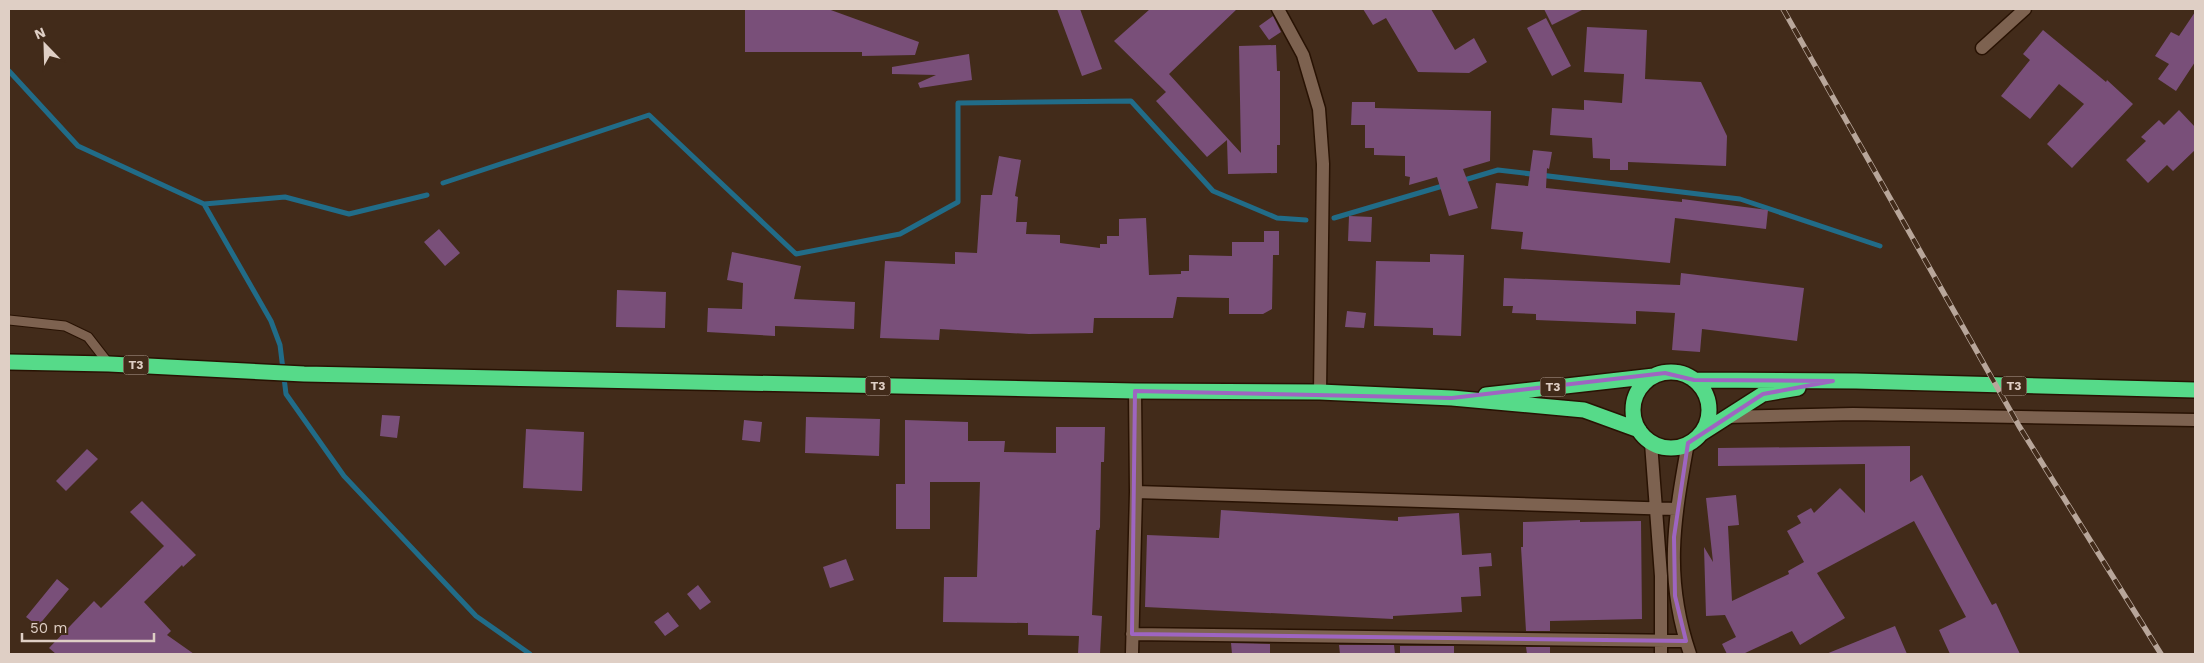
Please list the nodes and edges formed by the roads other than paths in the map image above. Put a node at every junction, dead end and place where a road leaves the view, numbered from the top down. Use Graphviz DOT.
graph roads {
  1 [pos="1278,9"];
  2 [pos="2025,9"];
  3 [pos="1982,48"];
  4 [pos="9,320"];
  5 [pos="9,362"];
  6 [pos="109,364"];
  7 [pos="1655,376"];
  8 [pos="1694,380"];
  9 [pos="1833,381"];
  10 [pos="2195,390"];
  11 [pos="1135,391"];
  12 [pos="1320,392"];
  13 [pos="1452,398"];
  14 [pos="1725,417"];
  15 [pos="2195,420"];
  16 [pos="1639,430"];
  17 [pos="1702,433"];
  18 [pos="1652,443"];
  19 [pos="1688,443"];
  20 [pos="1136,492"];
  21 [pos="1676,509"];
  22 [pos="1658,510"];
  23 [pos="1132,634"];
  24 [pos="1686,640"];
  25 [pos="1662,648"];
  26 [pos="1132,654"];
  27 [pos="1690,654"];
  1 -- 12 [label="street"];
  2 -- 3 [label="street"];
  4 -- 6 [label="lane"];
  5 -- 6 [label="highway, T3"];
  6 -- 11 [label="highway, T3"];
  7 -- 8 [label="highway, T3"];
  7 -- 13 [label="highway, T3"];
  7 -- 16 [label="highway"];
  8 -- 9 [label="highway, T3"];
  8 -- 17 [label="highway"];
  9 -- 10 [label="highway, T3"];
  9 -- 14 [label="highway, T3"];
  11 -- 12 [label="highway, T3"];
  11 -- 20 [label="street"];
  12 -- 13 [label="highway, T3"];
  13 -- 16 [label="highway, T3"];
  14 -- 15 [label="street"];
  14 -- 17 [label="highway, T3"];
  16 -- 18 [label="highway, T3"];
  17 -- 19 [label="highway, T3"];
  18 -- 19 [label="highway, T3"];
  18 -- 22 [label="street"];
  19 -- 21 [label="street"];
  20 -- 22 [label="street"];
  20 -- 23 [label="street"];
  21 -- 22 [label="street"];
  21 -- 24 [label="street"];
  22 -- 25 [label="street"];
  23 -- 25 [label="street"];
  23 -- 26 [label="street"];
  24 -- 25 [label="street"];
  24 -- 27 [label="street"];
}
